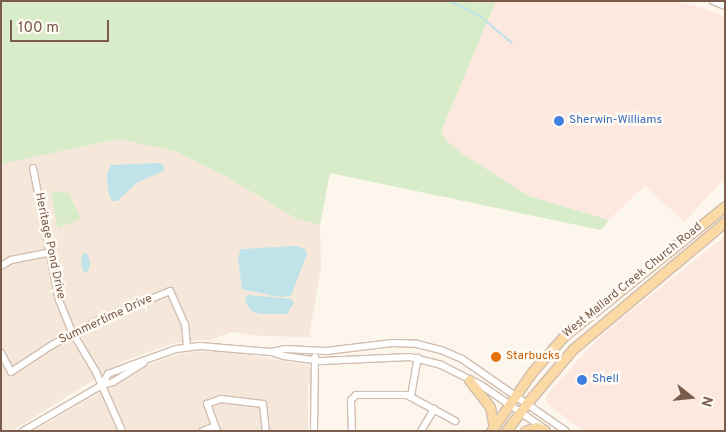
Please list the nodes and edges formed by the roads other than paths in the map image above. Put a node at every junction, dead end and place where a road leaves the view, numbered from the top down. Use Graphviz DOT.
graph roads {
  1 [pos="713,1"];
  2 [pos="725,6"];
  3 [pos="33,168"];
  4 [pos="725,206"];
  5 [pos="725,222"];
  6 [pos="48,253"];
  7 [pos="1,266"];
  8 [pos="73,333"];
  9 [pos="188,347"];
  10 [pos="316,350"];
  11 [pos="271,352"];
  12 [pos="1,353"];
  13 [pos="418,358"];
  14 [pos="315,360"];
  15 [pos="469,380"];
  16 [pos="102,384"];
  17 [pos="515,395"];
  18 [pos="410,396"];
  19 [pos="526,403"];
  20 [pos="508,404"];
  21 [pos="434,409"];
  22 [pos="519,413"];
  23 [pos="455,421"];
  24 [pos="216,428"];
  25 [pos="493,429"];
  26 [pos="546,430"];
  27 [pos="23,431"];
  28 [pos="122,431"];
  29 [pos="203,431"];
  30 [pos="266,431"];
  31 [pos="314,431"];
  32 [pos="352,431"];
  33 [pos="421,431"];
  34 [pos="506,431"];
  35 [pos="525,431"];
  36 [pos="566,431"];
  1 -- 2 [label="street"];
  3 -- 6 [label="street, Heritage Pond Drive"];
  4 -- 17 [label="main road, West Mallard Creek Church Road"];
  5 -- 19 [label="main road, West Mallard Creek Church Road"];
  6 -- 7 [label="street"];
  6 -- 8 [label="street, Heritage Pond Drive"];
  8 -- 9 [label="street, Summertime Drive"];
  8 -- 12 [label="street, Summertime Drive"];
  8 -- 16 [label="street, Heritage Pond Drive"];
  9 -- 11 [label="street"];
  9 -- 16 [label="street"];
  10 -- 11 [label="street"];
  10 -- 14 [label="street"];
  10 -- 17 [label="street"];
  11 -- 14 [label="street"];
  13 -- 14 [label="street"];
  13 -- 15 [label="street"];
  13 -- 18 [label="street"];
  14 -- 31 [label="street"];
  15 -- 20 [label="street"];
  15 -- 25 [label="main road"];
  16 -- 27 [label="street"];
  16 -- 28 [label="street, Heritage Pond Drive"];
  17 -- 19 [label="street"];
  17 -- 20 [label="main road, West Mallard Creek Church Road"];
  18 -- 21 [label="street"];
  18 -- 32 [label="street"];
  19 -- 22 [label="main road, West Mallard Creek Church Road"];
  19 -- 36 [label="street"];
  20 -- 22 [label="street"];
  20 -- 25 [label="main road, West Mallard Creek Church Road"];
  21 -- 23 [label="street"];
  21 -- 33 [label="street"];
  22 -- 26 [label="street"];
  22 -- 34 [label="main road, West Mallard Creek Church Road"];
  24 -- 29 [label="street"];
  24 -- 30 [label="street"];
  26 -- 35 [label="main road"];
}
